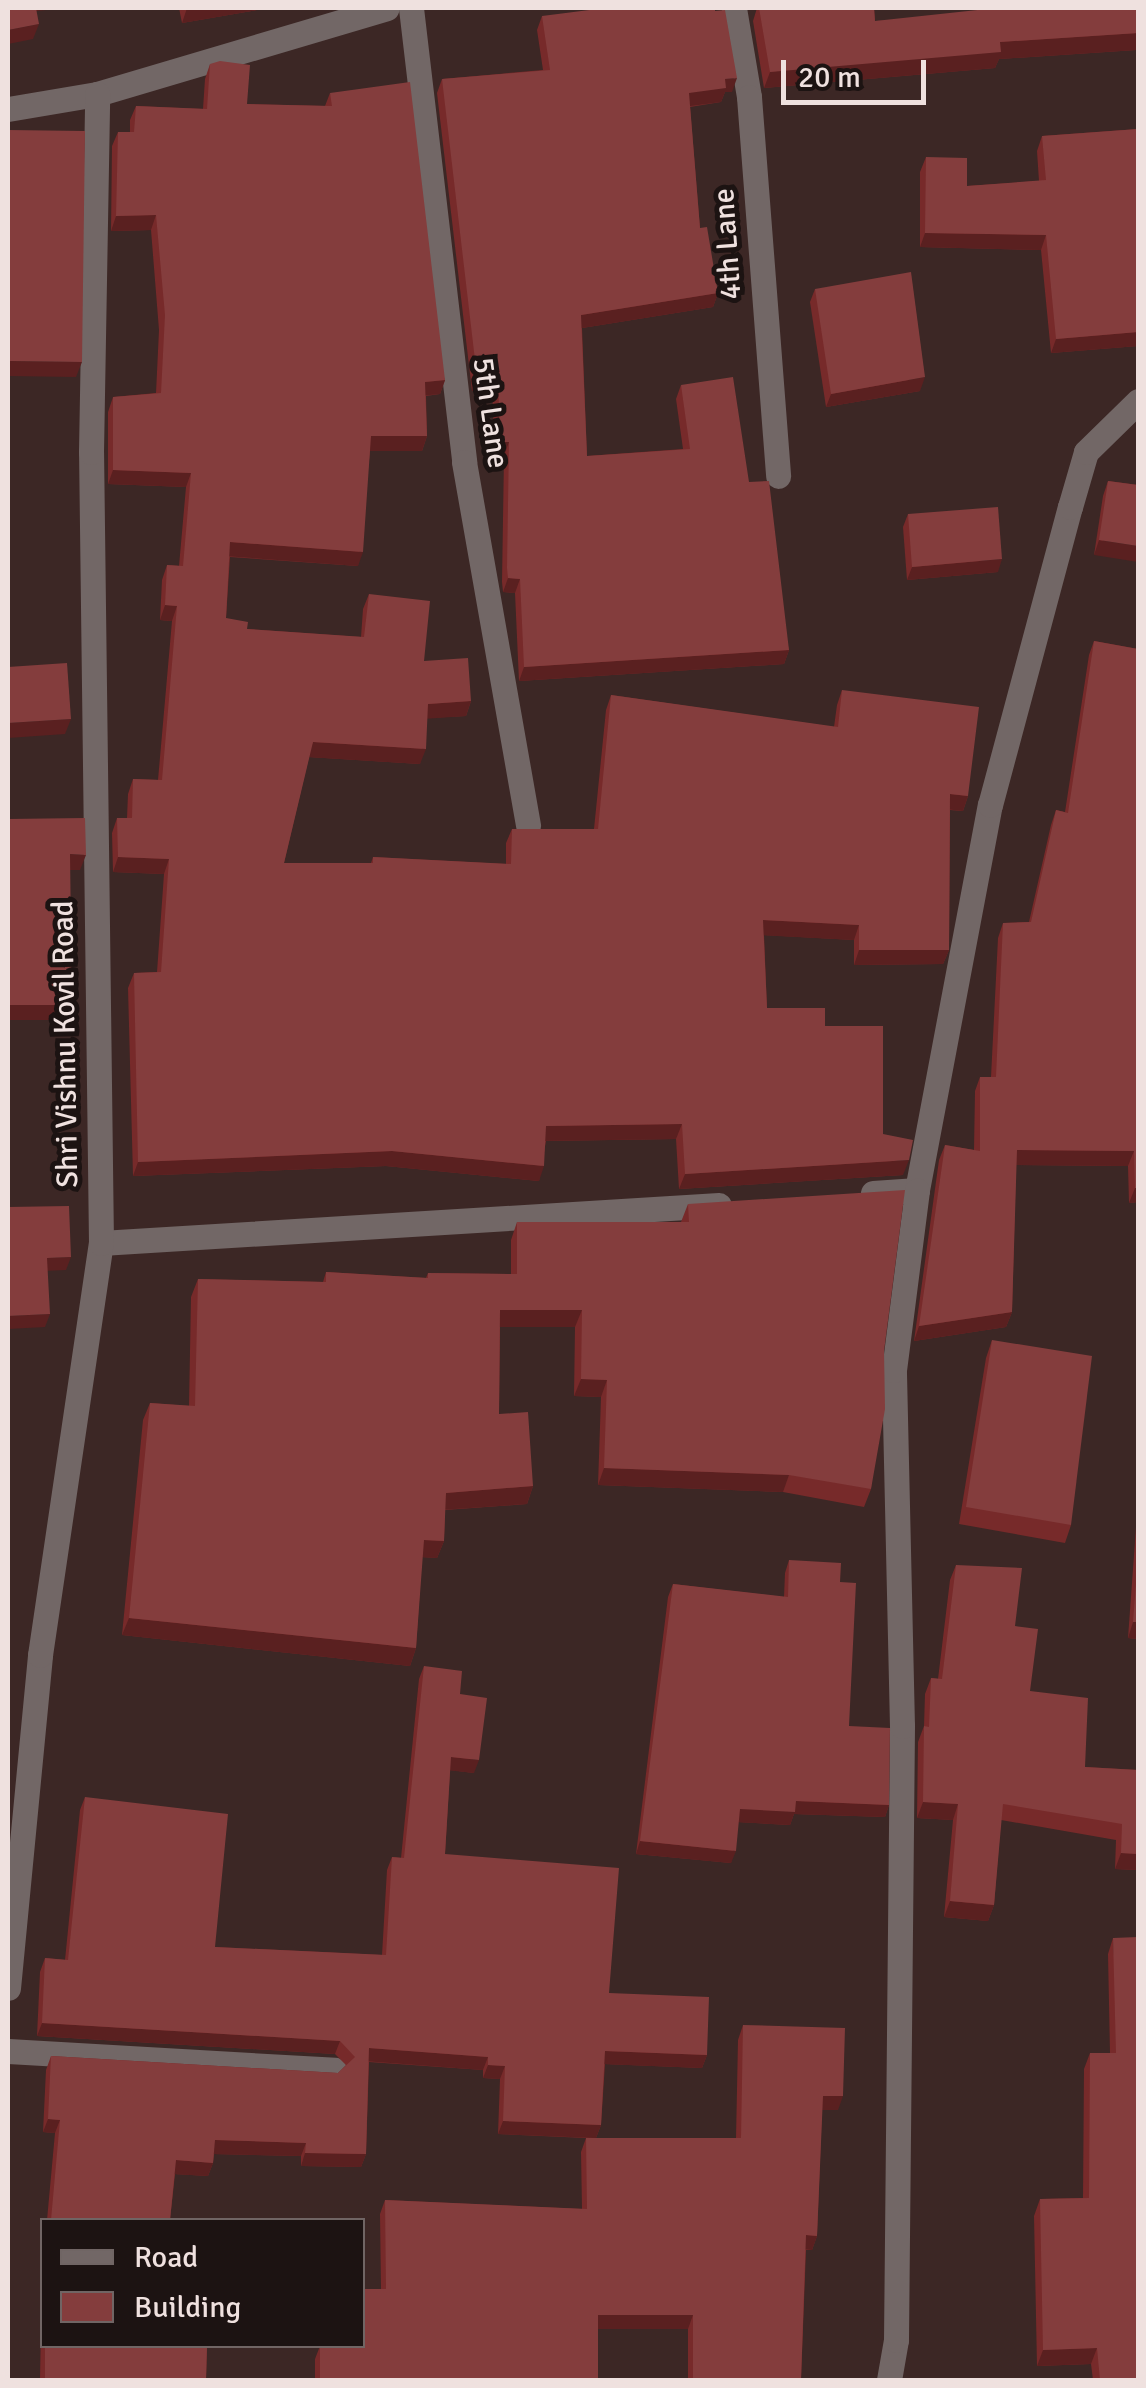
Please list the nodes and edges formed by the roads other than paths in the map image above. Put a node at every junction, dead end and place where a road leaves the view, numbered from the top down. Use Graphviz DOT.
graph roads {
  1 [pos="388,8"];
  2 [pos="411,8"];
  3 [pos="734,8"];
  4 [pos="97,94"];
  5 [pos="8,109"];
  6 [pos="1138,401"];
  7 [pos="778,476"];
  8 [pos="528,825"];
  9 [pos="917,1190"];
  10 [pos="838,1196"];
  11 [pos="740,1203"];
  12 [pos="102,1243"];
  13 [pos="8,1988"];
  14 [pos="8,2051"];
  15 [pos="334,2070"];
  16 [pos="889,2380"];
  1 -- 4 [label="street"];
  2 -- 8 [label="street, 5th Lane"];
  3 -- 7 [label="street, 4th Lane"];
  4 -- 5 [label="street"];
  4 -- 12 [label="street, Shri Vishnu Kovil Road"];
  6 -- 9 [label="street"];
  9 -- 10 [label="street"];
  9 -- 16 [label="street"];
  11 -- 12 [label="street"];
  12 -- 13 [label="street, Shri Vishnu Kovil Road"];
  14 -- 15 [label="street"];
}
